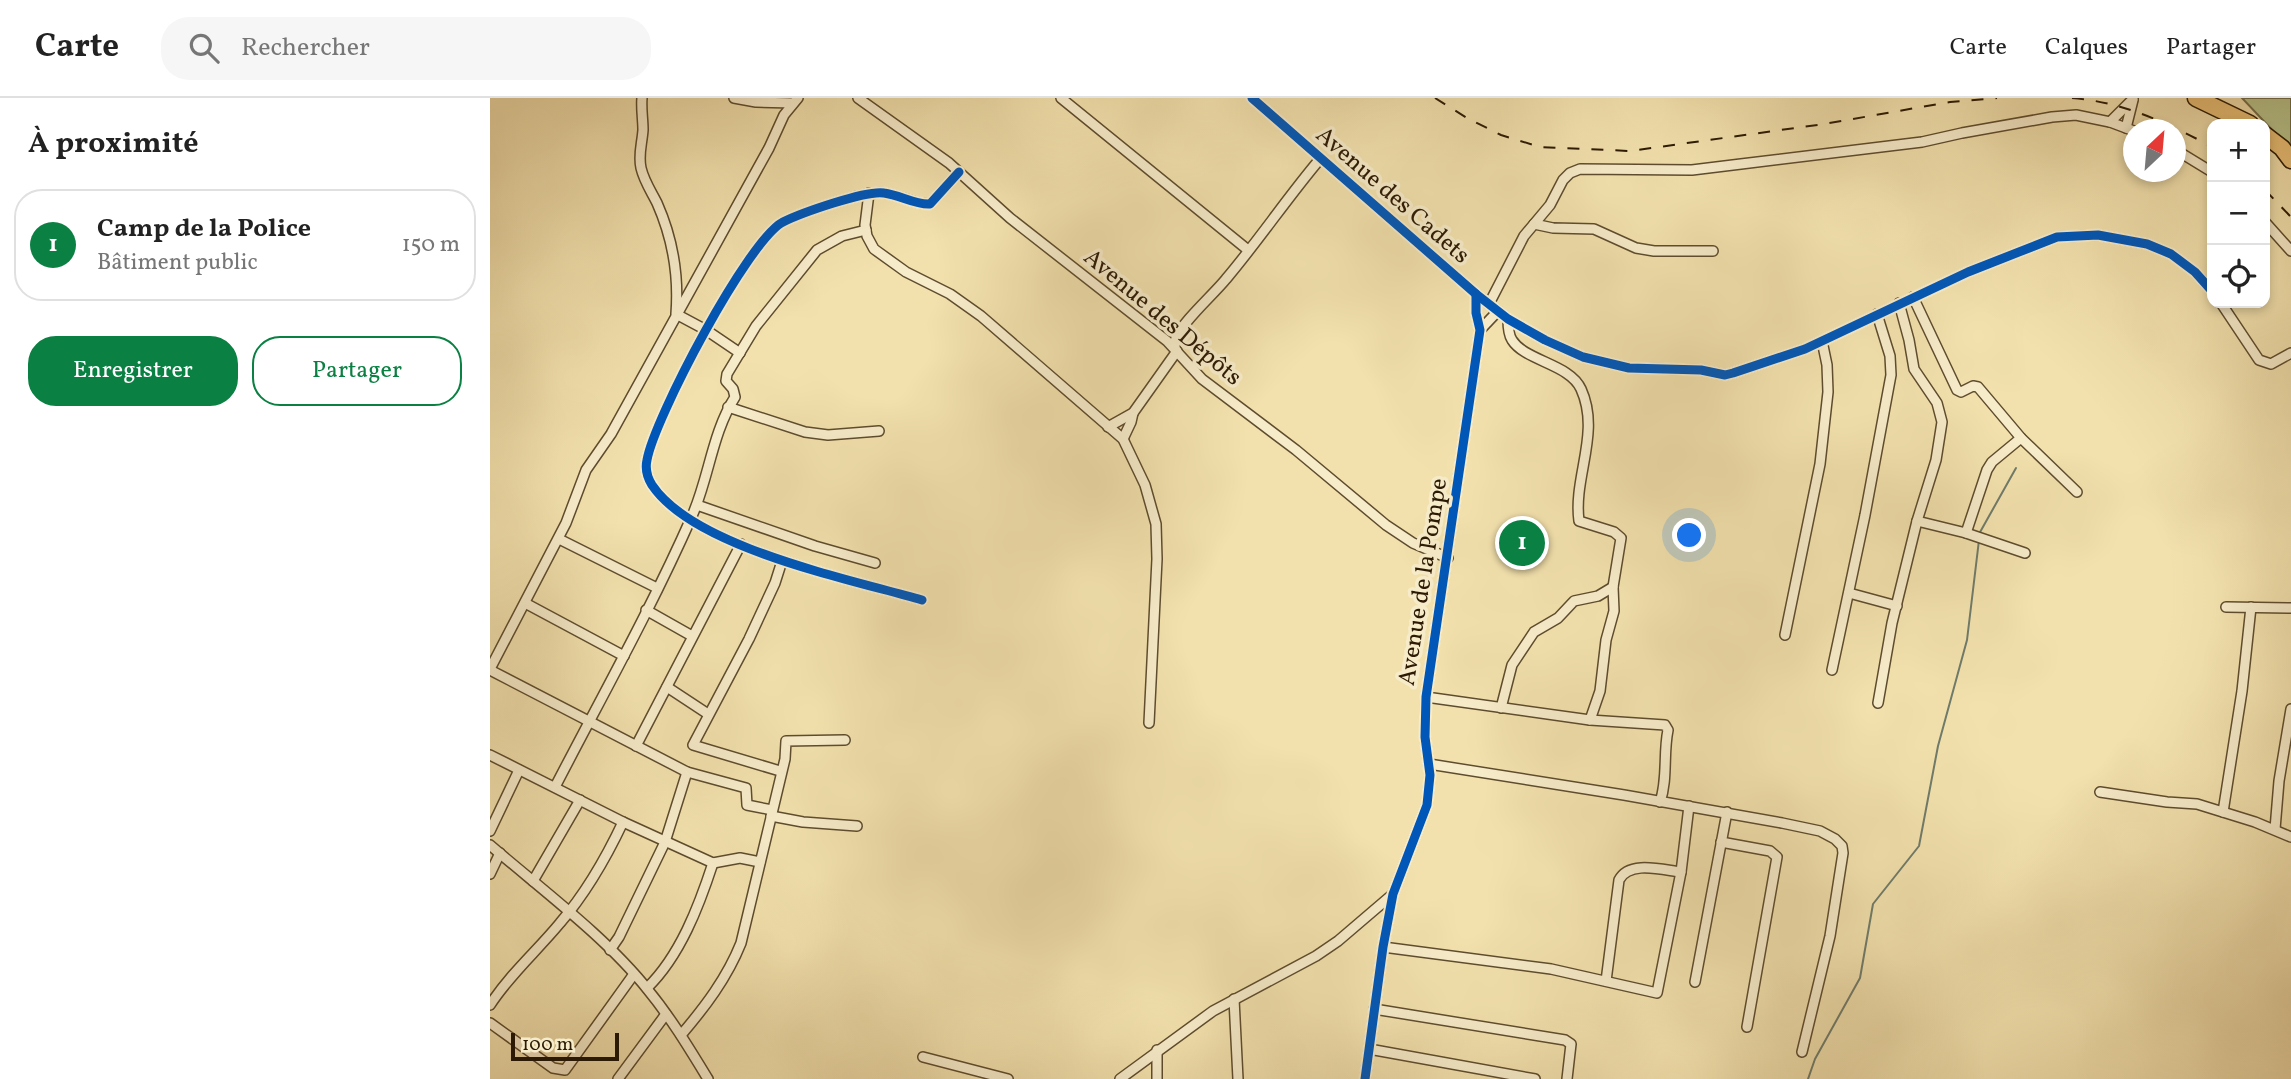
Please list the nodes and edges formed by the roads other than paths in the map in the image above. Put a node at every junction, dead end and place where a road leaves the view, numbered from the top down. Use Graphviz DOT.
graph roads {
  1 [pos="642,98"];
  2 [pos="734,98"];
  3 [pos="858,98"];
  4 [pos="1061,98"];
  5 [pos="1252,98"];
  6 [pos="2196,98"];
  7 [pos="2134,99"];
  8 [pos="796,100"];
  9 [pos="2131,119"];
  10 [pos="2240,119"];
  11 [pos="2110,122"];
  12 [pos="2123,127"];
  13 [pos="2270,138"];
  14 [pos="2288,150"];
  15 [pos="2186,157"];
  16 [pos="1320,159"];
  17 [pos="2207,169"];
  18 [pos="960,172"];
  19 [pos="869,193"];
  20 [pos="1534,224"];
  21 [pos="2270,228"];
  22 [pos="866,230"];
  23 [pos="1248,250"];
  24 [pos="1713,251"];
  25 [pos="2291,251"];
  26 [pos="2207,286"];
  27 [pos="1476,294"];
  28 [pos="1913,297"];
  29 [pos="1899,303"];
  30 [pos="1489,304"];
  31 [pos="2224,308"];
  32 [pos="1498,312"];
  33 [pos="676,314"];
  34 [pos="1877,314"];
  35 [pos="1508,319"];
  36 [pos="706,330"];
  37 [pos="1480,330"];
  38 [pos="1171,339"];
  39 [pos="1822,341"];
  40 [pos="1176,350"];
  41 [pos="740,353"];
  42 [pos="2291,353"];
  43 [pos="728,407"];
  44 [pos="1133,413"];
  45 [pos="1108,427"];
  46 [pos="879,431"];
  47 [pos="2021,438"];
  48 [pos="1123,439"];
  49 [pos="2077,492"];
  50 [pos="696,505"];
  51 [pos="690,520"];
  52 [pos="1917,521"];
  53 [pos="1966,533"];
  54 [pos="559,538"];
  55 [pos="741,544"];
  56 [pos="2025,553"];
  57 [pos="1448,558"];
  58 [pos="782,561"];
  59 [pos="875,563"];
  60 [pos="1613,587"];
  61 [pos="657,588"];
  62 [pos="1849,593"];
  63 [pos="922,600"];
  64 [pos="524,603"];
  65 [pos="1897,606"];
  66 [pos="2226,607"];
  67 [pos="2251,607"];
  68 [pos="2291,608"];
  69 [pos="646,610"];
  70 [pos="1784,635"];
  71 [pos="692,636"];
  72 [pos="624,656"];
  73 [pos="490,669"];
  74 [pos="1832,670"];
  75 [pos="667,687"];
  76 [pos="1426,697"];
  77 [pos="1878,703"];
  78 [pos="1501,708"];
  79 [pos="2291,709"];
  80 [pos="708,714"];
  81 [pos="1590,720"];
  82 [pos="590,722"];
  83 [pos="1149,723"];
  84 [pos="845,740"];
  85 [pos="636,746"];
  86 [pos="490,755"];
  87 [pos="1429,765"];
  88 [pos="519,770"];
  89 [pos="780,771"];
  90 [pos="687,772"];
  91 [pos="555,787"];
  92 [pos="2100,792"];
  93 [pos="580,800"];
  94 [pos="1660,802"];
  95 [pos="1689,806"];
  96 [pos="2223,811"];
  97 [pos="1727,812"];
  98 [pos="771,813"];
  99 [pos="624,822"];
  100 [pos="857,826"];
  101 [pos="2275,829"];
  102 [pos="490,831"];
  103 [pos="2291,837"];
  104 [pos="665,842"];
  105 [pos="1721,842"];
  106 [pos="490,845"];
  107 [pos="500,853"];
  108 [pos="760,862"];
  109 [pos="713,863"];
  110 [pos="1681,872"];
  111 [pos="490,874"];
  112 [pos="533,881"];
  113 [pos="1393,894"];
  114 [pos="569,913"];
  115 [pos="1382,947"];
  116 [pos="610,950"];
  117 [pos="634,974"];
  118 [pos="1606,981"];
  119 [pos="1695,982"];
  120 [pos="648,988"];
  121 [pos="1234,999"];
  122 [pos="490,1005"];
  123 [pos="1374,1009"];
  124 [pos="666,1014"];
  125 [pos="490,1023"];
  126 [pos="1747,1027"];
  127 [pos="681,1035"];
  128 [pos="1368,1049"];
  129 [pos="1157,1050"];
  130 [pos="1802,1052"];
  131 [pos="923,1057"];
  132 [pos="618,1079"];
  133 [pos="708,1079"];
  134 [pos="1008,1079"];
  135 [pos="1120,1079"];
  136 [pos="1157,1079"];
  137 [pos="1238,1079"];
  138 [pos="1365,1079"];
  139 [pos="1535,1079"];
  140 [pos="1567,1079"];
  1 -- 33 [label="street"];
  2 -- 8 [label="street"];
  3 -- 18 [label="street, Avenue des Dépôts"];
  4 -- 23 [label="street"];
  5 -- 16 [label="street, Avenue des Cadets"];
  6 -- 10 [label="highway"];
  7 -- 9 [label="street"];
  7 -- 11 [label="street"];
  8 -- 33 [label="street"];
  11 -- 12 [label="street"];
  11 -- 20 [label="street"];
  13 -- 14 [label="highway"];
  15 -- 17 [label="street"];
  16 -- 23 [label="street"];
  16 -- 27 [label="street, Avenue des Cadets"];
  18 -- 19 [label="street"];
  18 -- 38 [label="street, Avenue des Dépôts"];
  19 -- 22 [label="street"];
  19 -- 36 [label="street"];
  20 -- 24 [label="street"];
  20 -- 30 [label="street"];
  21 -- 25 [label="street"];
  22 -- 41 [label="street"];
  22 -- 45 [label="street"];
  23 -- 38 [label="street"];
  26 -- 28 [label="street, Avenue des Cadets"];
  27 -- 30 [label="street, Avenue des Cadets"];
  27 -- 37 [label="street, Avenue de la Pompe"];
  28 -- 29 [label="street, Avenue des Cadets"];
  28 -- 47 [label="street"];
  29 -- 34 [label="street, Avenue des Cadets"];
  29 -- 52 [label="street"];
  30 -- 32 [label="street, Avenue des Cadets"];
  31 -- 42 [label="street"];
  32 -- 35 [label="street, Avenue des Cadets"];
  32 -- 37 [label="street"];
  33 -- 36 [label="street"];
  33 -- 54 [label="street"];
  34 -- 39 [label="street, Avenue des Cadets"];
  34 -- 62 [label="street"];
  35 -- 39 [label="street, Avenue des Cadets"];
  35 -- 60 [label="street"];
  36 -- 41 [label="street"];
  36 -- 51 [label="street"];
  37 -- 57 [label="street, Avenue de la Pompe"];
  38 -- 40 [label="street, Avenue des Dépôts"];
  39 -- 70 [label="street"];
  40 -- 44 [label="street"];
  40 -- 57 [label="street, Avenue des Dépôts"];
  41 -- 43 [label="street"];
  43 -- 46 [label="street"];
  43 -- 50 [label="street"];
  44 -- 45 [label="street"];
  44 -- 48 [label="street"];
  45 -- 48 [label="street"];
  47 -- 49 [label="street"];
  47 -- 53 [label="street"];
  48 -- 83 [label="street"];
  50 -- 51 [label="street"];
  50 -- 59 [label="street"];
  51 -- 55 [label="street"];
  51 -- 61 [label="street"];
  52 -- 53 [label="street"];
  52 -- 65 [label="street"];
  53 -- 56 [label="street"];
  54 -- 61 [label="street"];
  54 -- 64 [label="street"];
  55 -- 58 [label="street"];
  55 -- 71 [label="street"];
  57 -- 76 [label="street, Avenue de la Pompe"];
  58 -- 63 [label="street"];
  58 -- 80 [label="street"];
  60 -- 78 [label="street"];
  60 -- 81 [label="street"];
  61 -- 69 [label="street"];
  62 -- 65 [label="street"];
  62 -- 74 [label="street"];
  64 -- 72 [label="street"];
  64 -- 73 [label="street"];
  65 -- 77 [label="street"];
  66 -- 67 [label="street"];
  67 -- 68 [label="street"];
  67 -- 96 [label="street"];
  69 -- 71 [label="street"];
  69 -- 72 [label="street"];
  71 -- 75 [label="street"];
  72 -- 82 [label="street"];
  73 -- 82 [label="street"];
  75 -- 80 [label="street"];
  75 -- 85 [label="street"];
  76 -- 78 [label="street"];
  76 -- 87 [label="street, Avenue de la Pompe"];
  78 -- 81 [label="street"];
  79 -- 101 [label="street"];
  80 -- 89 [label="street"];
  81 -- 94 [label="street"];
  82 -- 85 [label="street"];
  82 -- 91 [label="street"];
  84 -- 89 [label="street"];
  85 -- 90 [label="street"];
  86 -- 88 [label="street"];
  87 -- 94 [label="street"];
  87 -- 113 [label="street, Avenue de la Pompe"];
  88 -- 91 [label="street"];
  88 -- 102 [label="street"];
  89 -- 98 [label="street"];
  90 -- 98 [label="street"];
  90 -- 104 [label="street"];
  91 -- 93 [label="street"];
  92 -- 96 [label="street"];
  93 -- 99 [label="street"];
  93 -- 112 [label="street"];
  94 -- 95 [label="street"];
  95 -- 97 [label="street"];
  95 -- 110 [label="street"];
  96 -- 101 [label="street"];
  97 -- 105 [label="street"];
  97 -- 130 [label="street"];
  98 -- 100 [label="street"];
  98 -- 108 [label="street"];
  99 -- 104 [label="street"];
  99 -- 114 [label="street"];
  101 -- 103 [label="street"];
  104 -- 109 [label="street"];
  104 -- 116 [label="street"];
  105 -- 119 [label="street"];
  105 -- 126 [label="street"];
  106 -- 107 [label="street"];
  107 -- 111 [label="street"];
  107 -- 112 [label="street"];
  108 -- 109 [label="street"];
  108 -- 127 [label="street"];
  109 -- 120 [label="street"];
  110 -- 118 [label="street"];
  110 -- 118 [label="street"];
  112 -- 114 [label="street"];
  113 -- 115 [label="street, Avenue de la Pompe"];
  113 -- 121 [label="street"];
  114 -- 116 [label="street"];
  114 -- 122 [label="street"];
  115 -- 118 [label="street"];
  115 -- 123 [label="street, Avenue de la Pompe"];
  116 -- 117 [label="street"];
  117 -- 120 [label="street"];
  117 -- 125 [label="street"];
  120 -- 124 [label="street"];
  121 -- 129 [label="street"];
  121 -- 137 [label="street"];
  123 -- 128 [label="street, Avenue de la Pompe"];
  123 -- 140 [label="street"];
  124 -- 127 [label="street"];
  124 -- 132 [label="street"];
  127 -- 133 [label="street"];
  128 -- 138 [label="street, Avenue de la Pompe"];
  128 -- 139 [label="street"];
  129 -- 135 [label="street"];
  129 -- 136 [label="street"];
  131 -- 134 [label="street"];
}
